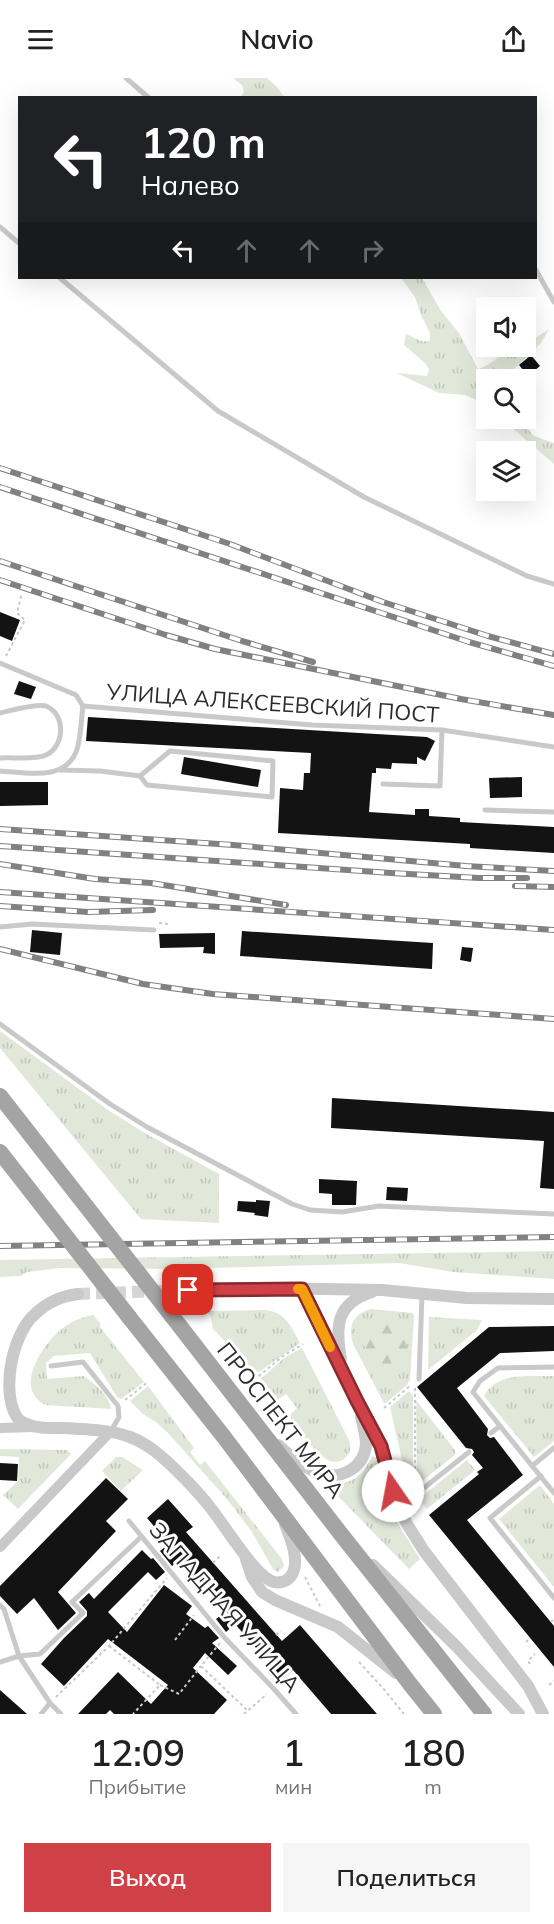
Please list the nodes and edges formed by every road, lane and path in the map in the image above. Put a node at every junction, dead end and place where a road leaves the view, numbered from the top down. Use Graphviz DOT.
graph roads {
  1 [pos="126,78"];
  2 [pos="147,96"];
  3 [pos="0,227"];
  4 [pos="18,242"];
  5 [pos="537,272"];
  6 [pos="61,279"];
  7 [pos="554,302"];
  8 [pos="554,584"];
  9 [pos="22,593"];
  10 [pos="1,663"];
  11 [pos="82,706"];
  12 [pos="0,713"];
  13 [pos="442,730"];
  14 [pos="554,747"];
  15 [pos="0,758"];
  16 [pos="60,770"];
  17 [pos="0,771"];
  18 [pos="140,777"];
  19 [pos="382,784"];
  20 [pos="484,810"];
  21 [pos="554,812"];
  22 [pos="0,927"];
  23 [pos="154,930"];
  24 [pos="0,1024"];
  25 [pos="0,1096"];
  26 [pos="0,1152"];
  27 [pos="554,1214"];
  28 [pos="302,1289"];
  29 [pos="188,1290"];
  30 [pos="382,1290"];
  31 [pos="78,1293"];
  32 [pos="423,1294"];
  33 [pos="554,1299"];
  34 [pos="303,1344"];
  35 [pos="51,1366"];
  36 [pos="554,1367"];
  37 [pos="344,1375"];
  38 [pos="419,1379"];
  39 [pos="254,1380"];
  40 [pos="148,1383"];
  41 [pos="125,1400"];
  42 [pos="357,1401"];
  43 [pos="3,1404"];
  44 [pos="384,1408"];
  45 [pos="34,1426"];
  46 [pos="500,1426"];
  47 [pos="0,1428"];
  48 [pos="111,1431"];
  49 [pos="264,1433"];
  50 [pos="491,1433"];
  51 [pos="554,1448"];
  52 [pos="469,1452"];
  53 [pos="532,1466"];
  54 [pos="541,1476"];
  55 [pos="554,1493"];
  56 [pos="416,1495"];
  57 [pos="279,1508"];
  58 [pos="399,1508"];
  59 [pos="129,1521"];
  60 [pos="141,1537"];
  61 [pos="344,1538"];
  62 [pos="0,1547"];
  63 [pos="243,1552"];
  64 [pos="220,1556"];
  65 [pos="213,1563"];
  66 [pos="171,1574"];
  67 [pos="304,1575"];
  68 [pos="554,1598"];
  69 [pos="0,1605"];
  70 [pos="199,1608"];
  71 [pos="323,1612"];
  72 [pos="554,1619"];
  73 [pos="550,1622"];
  74 [pos="281,1631"];
  75 [pos="276,1635"];
  76 [pos="224,1637"];
  77 [pos="530,1638"];
  78 [pos="175,1640"];
  79 [pos="526,1642"];
  80 [pos="109,1646"];
  81 [pos="535,1654"];
  82 [pos="19,1656"];
  83 [pos="0,1662"];
  84 [pos="359,1662"];
  85 [pos="530,1664"];
  86 [pos="201,1666"];
  87 [pos="554,1681"];
  88 [pos="410,1684"];
  89 [pos="160,1685"];
  90 [pos="549,1685"];
  91 [pos="528,1686"];
  92 [pos="273,1688"];
  93 [pos="50,1703"];
  94 [pos="248,1712"];
  95 [pos="41,1714"];
  96 [pos="61,1714"];
  97 [pos="133,1714"];
  98 [pos="244,1714"];
  99 [pos="296,1714"];
  100 [pos="404,1714"];
  101 [pos="434,1714"];
  102 [pos="484,1714"];
  103 [pos="519,1714"];
  104 [pos="543,1714"];
  105 [pos="551,1714"];
  1 -- 2 [label="lane"];
  3 -- 4 [label="lane"];
  5 -- 7 [label="lane"];
  6 -- 8 [label="lane"];
  9 -- 10 [label="path"];
  10 -- 11 [label="lane"];
  11 -- 13 [label="lane, УЛИЦА АЛЕКСЕЕВСКИЙ ПОСТ"];
  11 -- 16 [label="lane, УЛИЦА АЛЕКСЕЕВСКИЙ ПОСТ"];
  12 -- 15 [label="lane"];
  13 -- 14 [label="lane, УЛИЦА АЛЕКСЕЕВСКИЙ ПОСТ"];
  13 -- 19 [label="lane"];
  16 -- 17 [label="lane"];
  16 -- 18 [label="lane"];
  18 -- 18 [label="lane"];
  20 -- 21 [label="lane"];
  22 -- 23 [label="lane"];
  24 -- 27 [label="lane"];
  25 -- 49 [label="main road, ПРОСПЕКТ МИРА, bridge"];
  26 -- 57 [label="main road, bridge"];
  28 -- 29 [label="street"];
  28 -- 30 [label="street"];
  28 -- 37 [label="street"];
  30 -- 32 [label="street"];
  30 -- 37 [label="street"];
  31 -- 43 [label="street"];
  32 -- 33 [label="street"];
  32 -- 38 [label="lane"];
  34 -- 39 [label="path"];
  35 -- 48 [label="lane"];
  36 -- 46 [label="lane"];
  37 -- 42 [label="street"];
  40 -- 41 [label="path"];
  42 -- 49 [label="street"];
  42 -- 58 [label="street"];
  43 -- 45 [label="street"];
  44 -- 56 [label="path"];
  45 -- 47 [label="street"];
  45 -- 48 [label="street"];
  46 -- 50 [label="lane"];
  46 -- 53 [label="lane"];
  48 -- 62 [label="street"];
  48 -- 63 [label="street"];
  49 -- 61 [label="main road, ПРОСПЕКТ МИРА"];
  51 -- 53 [label="lane"];
  52 -- 56 [label="lane"];
  53 -- 54 [label="lane"];
  54 -- 55 [label="lane"];
  54 -- 68 [label="lane"];
  56 -- 58 [label="lane"];
  57 -- 63 [label="street"];
  57 -- 88 [label="main road"];
  58 -- 91 [label="street"];
  59 -- 60 [label="lane, ЗАПАДНАЯ УЛИЦА"];
  60 -- 66 [label="lane, ЗАПАДНАЯ УЛИЦА"];
  60 -- 82 [label="lane"];
  61 -- 102 [label="main road, ПРОСПЕКТ МИРА"];
  61 -- 103 [label="street"];
  63 -- 88 [label="street"];
  64 -- 65 [label="path"];
  66 -- 70 [label="lane, ЗАПАДНАЯ УЛИЦА"];
  66 -- 80 [label="path"];
  67 -- 71 [label="path"];
  69 -- 82 [label="lane"];
  70 -- 76 [label="lane, ЗАПАДНАЯ УЛИЦА"];
  70 -- 78 [label="path"];
  72 -- 73 [label="path"];
  74 -- 75 [label="path"];
  76 -- 86 [label="path"];
  76 -- 92 [label="lane, ЗАПАДНАЯ УЛИЦА"];
  77 -- 79 [label="path"];
  80 -- 89 [label="path"];
  80 -- 93 [label="path"];
  81 -- 85 [label="path"];
  82 -- 83 [label="lane"];
  82 -- 93 [label="lane"];
  84 -- 100 [label="path"];
  86 -- 89 [label="path"];
  86 -- 94 [label="path"];
  87 -- 90 [label="path"];
  88 -- 101 [label="main road"];
  89 -- 97 [label="path"];
  91 -- 104 [label="street"];
  91 -- 105 [label="street"];
  92 -- 94 [label="path"];
  92 -- 99 [label="lane, ЗАПАДНАЯ УЛИЦА"];
  93 -- 95 [label="lane"];
  93 -- 96 [label="lane"];
  94 -- 98 [label="path"];
}
